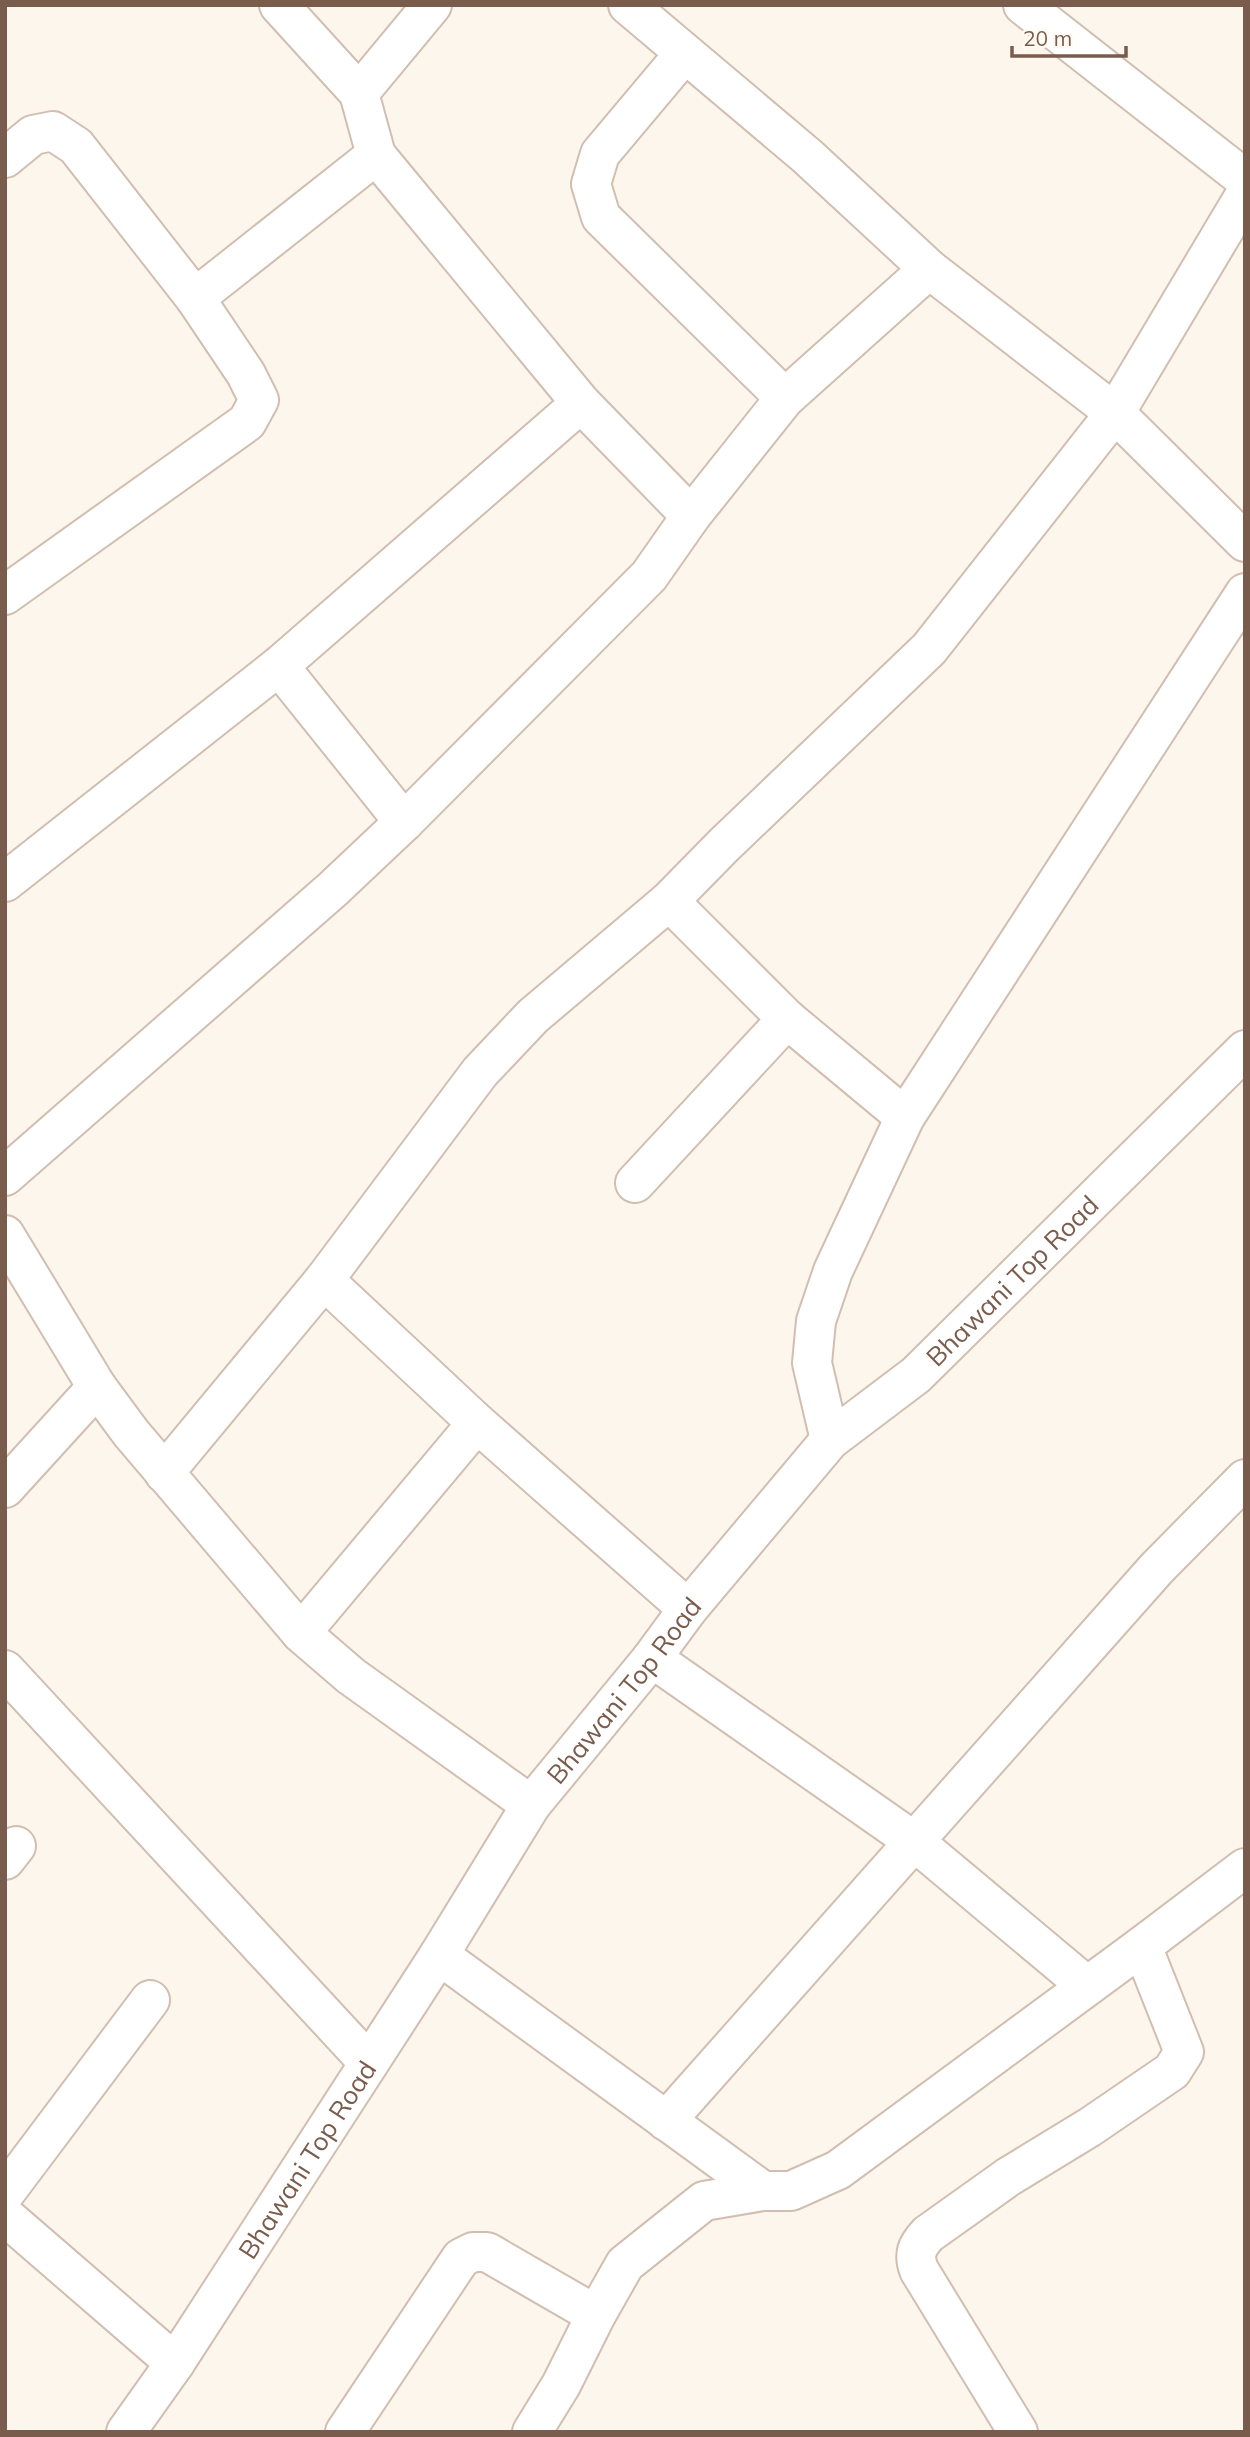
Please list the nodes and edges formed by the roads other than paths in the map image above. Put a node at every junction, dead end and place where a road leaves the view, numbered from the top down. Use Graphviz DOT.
graph roads {
  1 [pos="279,5"];
  2 [pos="432,5"];
  3 [pos="628,5"];
  4 [pos="1023,5"];
  5 [pos="684,54"];
  6 [pos="359,93"];
  7 [pos="376,155"];
  8 [pos="5,158"];
  9 [pos="1245,179"];
  10 [pos="1245,195"];
  11 [pos="929,269"];
  12 [pos="195,298"];
  13 [pos="785,398"];
  14 [pos="581,402"];
  15 [pos="1115,413"];
  16 [pos="691,516"];
  17 [pos="1245,542"];
  18 [pos="1245,593"];
  19 [pos="5,595"];
  20 [pos="279,666"];
  21 [pos="404,822"];
  22 [pos="5,882"];
  23 [pos="669,901"];
  24 [pos="787,1019"];
  25 [pos="1245,1050"];
  26 [pos="905,1117"];
  27 [pos="5,1176"];
  28 [pos="635,1182"];
  29 [pos="5,1235"];
  30 [pos="324,1280"];
  31 [pos="97,1387"];
  32 [pos="477,1423"];
  33 [pos="830,1440"];
  34 [pos="164,1473"];
  35 [pos="1245,1479"];
  36 [pos="5,1488"];
  37 [pos="688,1609"];
  38 [pos="301,1633"];
  39 [pos="652,1658"];
  40 [pos="5,1670"];
  41 [pos="531,1805"];
  42 [pos="915,1842"];
  43 [pos="1245,1868"];
  44 [pos="1142,1946"];
  45 [pos="439,1955"];
  46 [pos="1087,1986"];
  47 [pos="150,2000"];
  48 [pos="369,2063"];
  49 [pos="666,2121"];
  50 [pos="763,2191"];
  51 [pos="5,2193"];
  52 [pos="5,2216"];
  53 [pos="596,2315"];
  54 [pos="174,2363"];
  55 [pos="126,2432"];
  56 [pos="345,2432"];
  57 [pos="532,2432"];
  58 [pos="1018,2432"];
  1 -- 6 [label="street"];
  2 -- 6 [label="street"];
  3 -- 5 [label="street"];
  4 -- 9 [label="street"];
  5 -- 11 [label="street"];
  5 -- 13 [label="street"];
  6 -- 7 [label="street"];
  7 -- 12 [label="street"];
  7 -- 14 [label="street"];
  8 -- 12 [label="street"];
  10 -- 15 [label="street"];
  11 -- 13 [label="street"];
  11 -- 15 [label="street"];
  12 -- 19 [label="street"];
  13 -- 16 [label="street"];
  14 -- 16 [label="street"];
  14 -- 20 [label="street"];
  15 -- 17 [label="street"];
  15 -- 23 [label="street"];
  16 -- 21 [label="street"];
  18 -- 26 [label="street"];
  20 -- 21 [label="street"];
  20 -- 22 [label="street"];
  21 -- 27 [label="street"];
  23 -- 24 [label="street"];
  23 -- 30 [label="street"];
  24 -- 26 [label="street"];
  24 -- 28 [label="street"];
  25 -- 33 [label="street, Bhawani Top Road"];
  26 -- 33 [label="street"];
  29 -- 31 [label="street"];
  30 -- 32 [label="street"];
  30 -- 34 [label="street"];
  31 -- 34 [label="street"];
  31 -- 36 [label="street"];
  32 -- 37 [label="street"];
  32 -- 38 [label="street"];
  33 -- 37 [label="street, Bhawani Top Road"];
  34 -- 38 [label="street"];
  35 -- 42 [label="street"];
  37 -- 39 [label="street, Bhawani Top Road"];
  38 -- 41 [label="street"];
  39 -- 41 [label="street, Bhawani Top Road"];
  39 -- 42 [label="street"];
  40 -- 48 [label="street"];
  41 -- 45 [label="street, Bhawani Top Road"];
  42 -- 46 [label="street"];
  42 -- 49 [label="street"];
  43 -- 44 [label="street"];
  44 -- 46 [label="street"];
  44 -- 58 [label="street"];
  45 -- 48 [label="street, Bhawani Top Road"];
  45 -- 49 [label="street"];
  46 -- 50 [label="street"];
  47 -- 51 [label="street"];
  48 -- 54 [label="street, Bhawani Top Road"];
  49 -- 50 [label="street"];
  50 -- 53 [label="street"];
  52 -- 54 [label="street"];
  53 -- 56 [label="street"];
  53 -- 57 [label="street"];
  54 -- 55 [label="street, Bhawani Top Road"];
}
